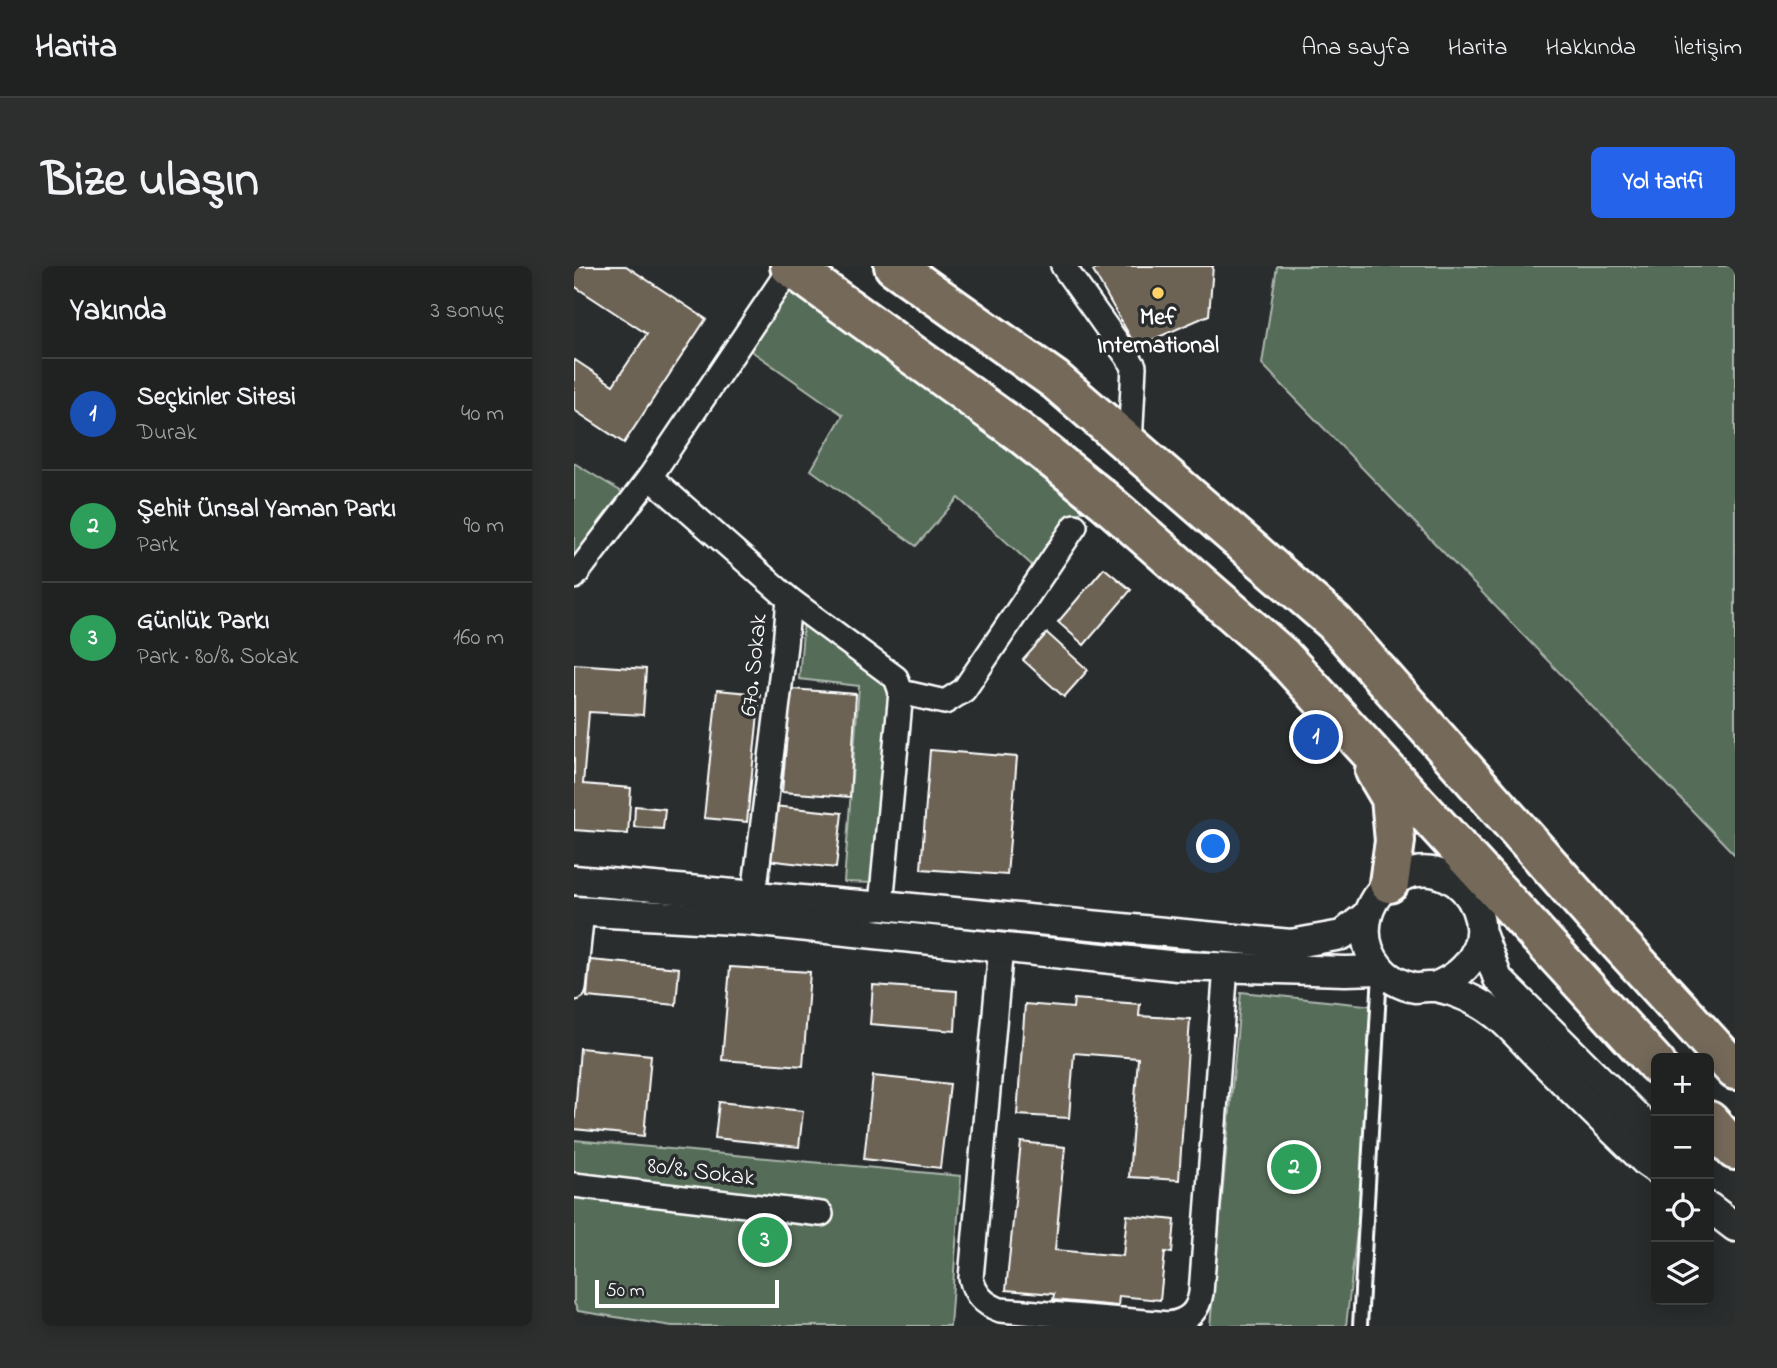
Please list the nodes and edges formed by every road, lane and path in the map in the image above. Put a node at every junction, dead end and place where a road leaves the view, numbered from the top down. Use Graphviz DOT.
graph roads {
  1 [pos="791,266"];
  2 [pos="894,266"];
  3 [pos="1063,266"];
  4 [pos="1130,445"];
  5 [pos="650,477"];
  6 [pos="1075,526"];
  7 [pos="574,577"];
  8 [pos="789,598"];
  9 [pos="901,692"];
  10 [pos="1352,733"];
  11 [pos="574,880"];
  12 [pos="1389,883"];
  13 [pos="881,905"];
  14 [pos="752,909"];
  15 [pos="578,911"];
  16 [pos="1367,915"];
  17 [pos="1481,933"];
  18 [pos="1229,937"];
  19 [pos="1002,947"];
  20 [pos="1226,967"];
  21 [pos="1381,970"];
  22 [pos="1434,987"];
  23 [pos="574,988"];
  24 [pos="1651,1059"];
  25 [pos="1735,1070"];
  26 [pos="1714,1127"];
  27 [pos="1651,1131"];
  28 [pos="1735,1150"];
  29 [pos="1651,1164"];
  30 [pos="574,1185"];
  31 [pos="821,1214"];
  32 [pos="1360,1326"];
  1 -- 5 [label="street"];
  1 -- 10 [label="highway"];
  2 -- 4 [label="highway"];
  3 -- 4 [label="street"];
  4 -- 25 [label="highway"];
  5 -- 7 [label="street"];
  5 -- 8 [label="street, 670. Sokak"];
  6 -- 9 [label="street"];
  8 -- 9 [label="street"];
  8 -- 14 [label="street, 670. Sokak"];
  9 -- 13 [label="street"];
  10 -- 12 [label="highway"];
  10 -- 24 [label="highway"];
  11 -- 14 [label="street"];
  12 -- 16 [label="street"];
  12 -- 17 [label="street"];
  13 -- 14 [label="street"];
  13 -- 18 [label="street"];
  14 -- 15 [label="street"];
  14 -- 19 [label="street"];
  15 -- 23 [label="street"];
  16 -- 18 [label="street"];
  16 -- 21 [label="street"];
  17 -- 22 [label="street"];
  17 -- 27 [label="street"];
  18 -- 20 [label="street"];
  19 -- 20 [label="street"];
  19 -- 20 [label="street"];
  20 -- 21 [label="street"];
  21 -- 22 [label="street"];
  21 -- 32 [label="lane"];
  22 -- 29 [label="street"];
  26 -- 28 [label="highway"];
  30 -- 31 [label="street, 80/8. Sokak"];
}
